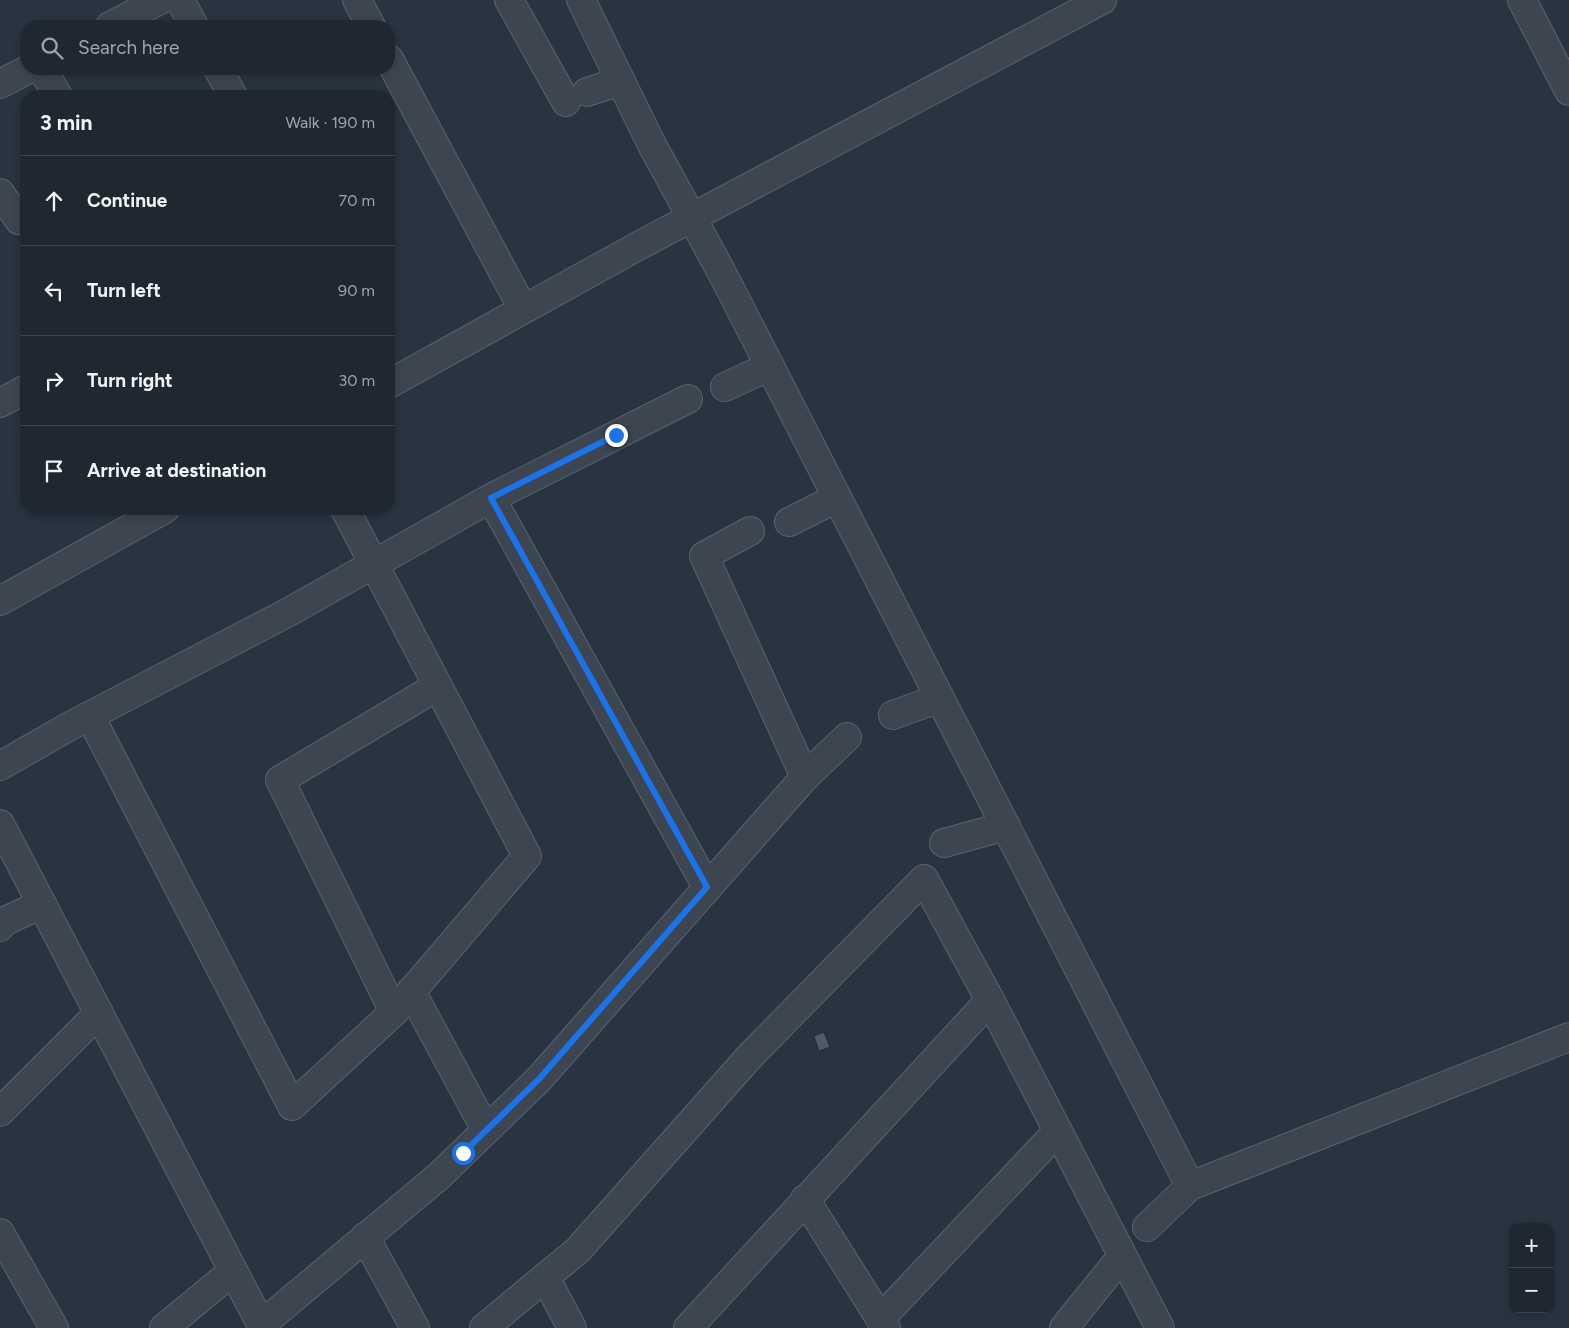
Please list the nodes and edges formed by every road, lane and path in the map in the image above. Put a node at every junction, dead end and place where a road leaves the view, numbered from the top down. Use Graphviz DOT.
graph roads {
  1 [pos="160,0"];
  2 [pos="180,0"];
  3 [pos="357,0"];
  4 [pos="509,0"];
  5 [pos="581,0"];
  6 [pos="1102,0"];
  7 [pos="1522,0"];
  8 [pos="122,20"];
  9 [pos="191,20"];
  10 [pos="368,20"];
  11 [pos="395,70"];
  12 [pos="20,73"];
  13 [pos="46,75"];
  14 [pos="221,75"];
  15 [pos="621,80"];
  16 [pos="0,84"];
  17 [pos="54,90"];
  18 [pos="230,90"];
  19 [pos="1569,91"];
  20 [pos="0,193"];
  21 [pos="20,219"];
  22 [pos="523,309"];
  23 [pos="770,366"];
  24 [pos="395,381"];
  25 [pos="725,387"];
  26 [pos="20,392"];
  27 [pos="688,399"];
  28 [pos="0,403"];
  29 [pos="491,498"];
  30 [pos="837,498"];
  31 [pos="154,515"];
  32 [pos="348,515"];
  33 [pos="789,522"];
  34 [pos="750,530"];
  35 [pos="374,563"];
  36 [pos="0,601"];
  37 [pos="438,686"];
  38 [pos="940,698"];
  39 [pos="893,715"];
  40 [pos="90,716"];
  41 [pos="847,736"];
  42 [pos="0,766"];
  43 [pos="805,776"];
  44 [pos="0,824"];
  45 [pos="1006,826"];
  46 [pos="944,843"];
  47 [pos="707,887"];
  48 [pos="42,904"];
  49 [pos="0,927"];
  50 [pos="411,992"];
  51 [pos="990,1000"];
  52 [pos="394,1012"];
  53 [pos="99,1013"];
  54 [pos="1569,1037"];
  55 [pos="0,1112"];
  56 [pos="486,1130"];
  57 [pos="1058,1130"];
  58 [pos="1190,1186"];
  59 [pos="805,1199"];
  60 [pos="1147,1227"];
  61 [pos="0,1233"];
  62 [pos="365,1238"];
  63 [pos="1122,1256"];
  64 [pos="233,1271"];
  65 [pos="545,1277"];
  66 [pos="703,1322"];
  67 [pos="884,1323"];
  68 [pos="262,1327"];
  69 [pos="54,1328"];
  70 [pos="164,1328"];
  71 [pos="415,1328"];
  72 [pos="484,1328"];
  73 [pos="572,1328"];
  74 [pos="1064,1328"];
  75 [pos="1160,1328"];
  1 -- 8 [label="street"];
  2 -- 9 [label="street"];
  3 -- 10 [label="street"];
  4 -- 15 [label="street"];
  5 -- 15 [label="street"];
  6 -- 22 [label="street"];
  7 -- 19 [label="street"];
  11 -- 22 [label="street"];
  12 -- 16 [label="street"];
  13 -- 17 [label="street"];
  14 -- 18 [label="street"];
  15 -- 23 [label="street"];
  20 -- 21 [label="street"];
  22 -- 24 [label="street"];
  23 -- 25 [label="street"];
  23 -- 30 [label="street"];
  26 -- 28 [label="street"];
  27 -- 29 [label="street"];
  29 -- 35 [label="street"];
  29 -- 47 [label="street"];
  30 -- 33 [label="street"];
  30 -- 38 [label="street"];
  31 -- 36 [label="street"];
  32 -- 35 [label="street"];
  34 -- 43 [label="street"];
  35 -- 37 [label="street"];
  35 -- 40 [label="street"];
  37 -- 50 [label="street"];
  37 -- 52 [label="street"];
  38 -- 39 [label="street"];
  38 -- 45 [label="street"];
  40 -- 42 [label="street"];
  40 -- 52 [label="street"];
  41 -- 43 [label="street"];
  43 -- 47 [label="street"];
  44 -- 48 [label="street"];
  45 -- 46 [label="street"];
  45 -- 58 [label="street"];
  47 -- 56 [label="street"];
  48 -- 49 [label="street"];
  48 -- 53 [label="street"];
  50 -- 52 [label="street"];
  50 -- 56 [label="street"];
  51 -- 57 [label="street"];
  51 -- 59 [label="street"];
  51 -- 65 [label="street"];
  53 -- 55 [label="street"];
  53 -- 64 [label="street"];
  54 -- 58 [label="street"];
  56 -- 62 [label="street"];
  57 -- 63 [label="street"];
  57 -- 67 [label="street"];
  58 -- 60 [label="street"];
  59 -- 66 [label="street"];
  59 -- 67 [label="street"];
  61 -- 69 [label="street"];
  62 -- 68 [label="street"];
  62 -- 71 [label="street"];
  63 -- 74 [label="street"];
  63 -- 75 [label="street"];
  64 -- 68 [label="street"];
  64 -- 70 [label="street"];
  65 -- 72 [label="street"];
  65 -- 73 [label="street"];
}
